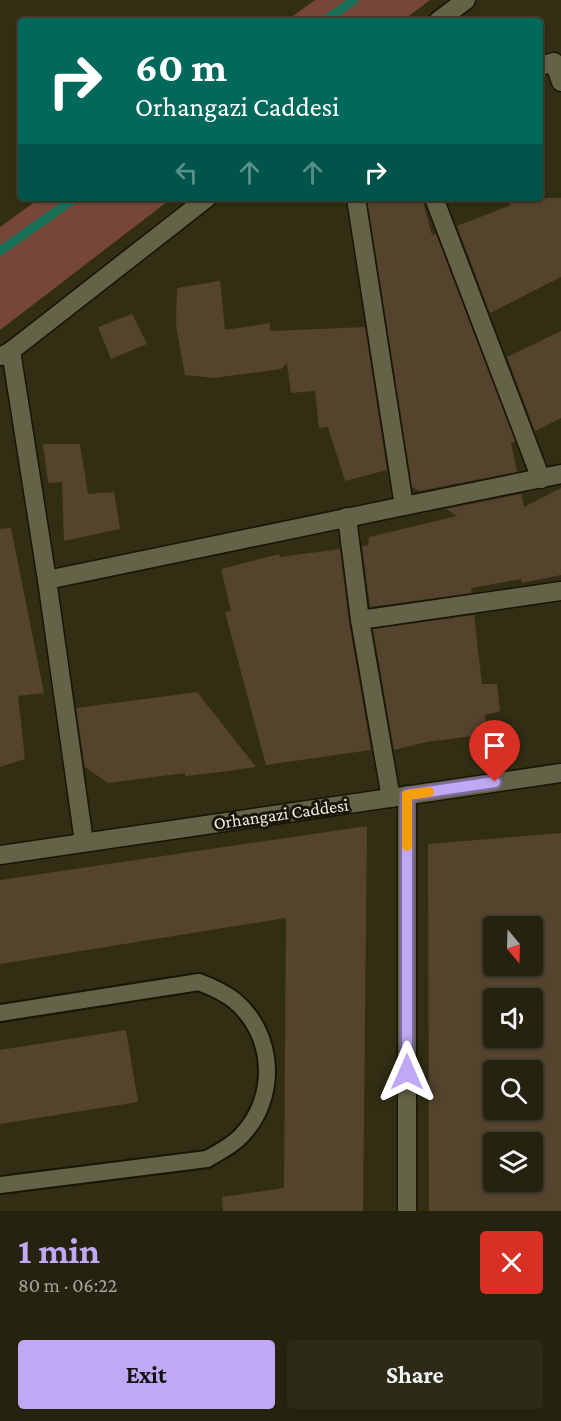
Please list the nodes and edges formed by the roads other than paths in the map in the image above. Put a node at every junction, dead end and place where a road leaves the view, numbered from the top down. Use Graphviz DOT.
graph roads {
  1 [pos="466,0"];
  2 [pos="442,18"];
  3 [pos="543,65"];
  4 [pos="561,82"];
  5 [pos="203,201"];
  6 [pos="356,201"];
  7 [pos="435,201"];
  8 [pos="5,354"];
  9 [pos="561,474"];
  10 [pos="541,479"];
  11 [pos="404,506"];
  12 [pos="347,517"];
  13 [pos="47,580"];
  14 [pos="561,591"];
  15 [pos="360,620"];
  16 [pos="561,773"];
  17 [pos="399,796"];
  18 [pos="84,842"];
  19 [pos="0,855"];
  20 [pos="0,1013"];
  21 [pos="0,1185"];
  22 [pos="407,1211"];
  1 -- 2 [label="street"];
  3 -- 4 [label="street"];
  5 -- 8 [label="street"];
  6 -- 11 [label="street"];
  7 -- 10 [label="street"];
  8 -- 13 [label="street"];
  9 -- 10 [label="street"];
  10 -- 11 [label="street"];
  11 -- 12 [label="street"];
  12 -- 13 [label="street"];
  12 -- 15 [label="street"];
  13 -- 18 [label="street"];
  14 -- 15 [label="street"];
  15 -- 17 [label="street"];
  16 -- 17 [label="street, Orhangazi Caddesi"];
  17 -- 18 [label="street, Orhangazi Caddesi"];
  17 -- 22 [label="street"];
  18 -- 19 [label="street, Orhangazi Caddesi"];
  20 -- 21 [label="lane"];
}
